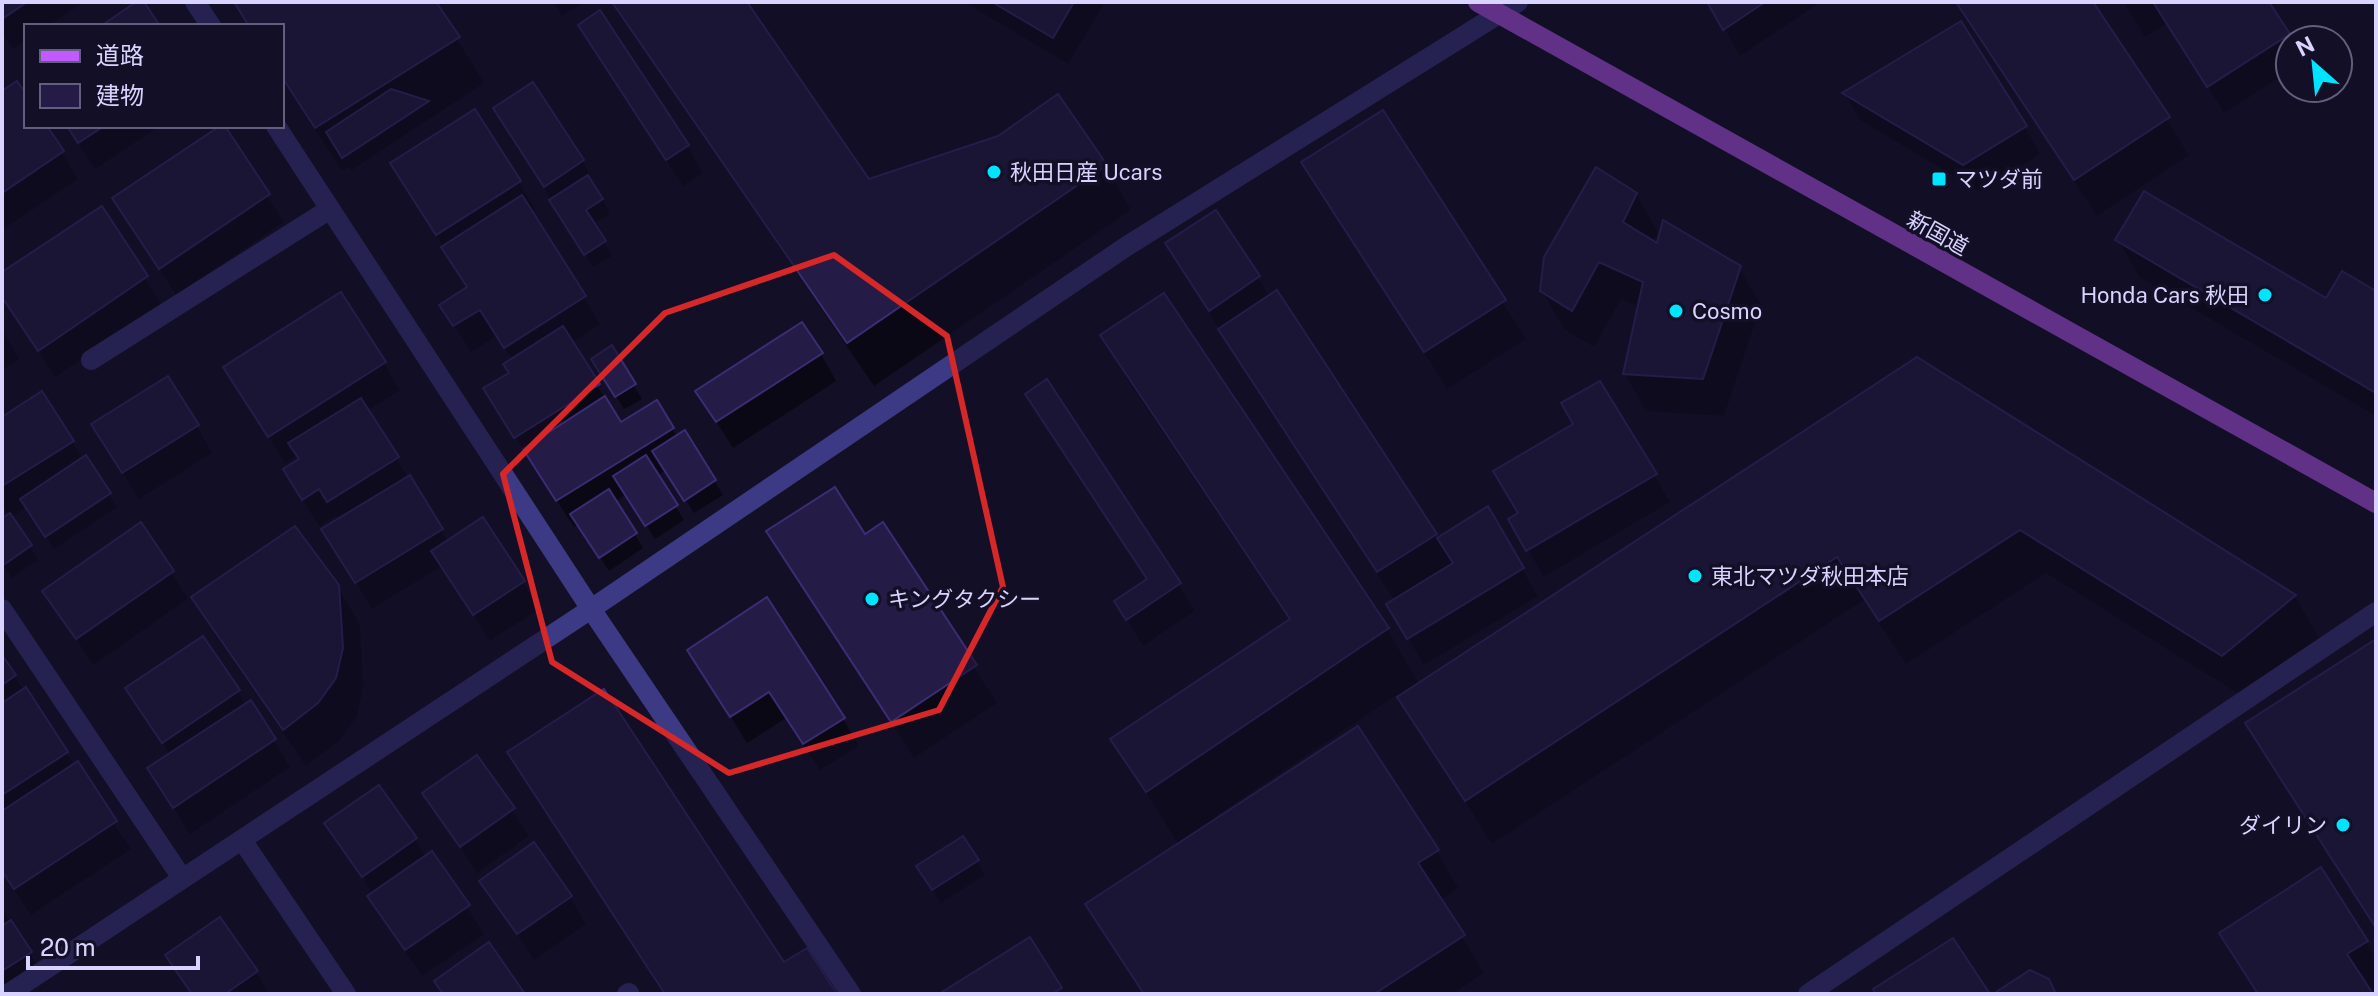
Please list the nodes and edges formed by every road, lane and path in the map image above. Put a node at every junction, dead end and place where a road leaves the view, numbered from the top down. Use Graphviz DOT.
graph roads {
  1 [pos="195,2"];
  2 [pos="1478,2"];
  3 [pos="1518,2"];
  4 [pos="1500,14"];
  5 [pos="210,24"];
  6 [pos="277,128"];
  7 [pos="330,209"];
  8 [pos="91,360"];
  9 [pos="2376,503"];
  10 [pos="2,609"];
  11 [pos="591,609"];
  12 [pos="2376,612"];
  13 [pos="242,840"];
  14 [pos="182,878"];
  15 [pos="1834,987"];
  16 [pos="8,994"];
  17 [pos="346,994"];
  18 [pos="851,994"];
  19 [pos="1808,994"];
  1 -- 5 [label="street"];
  2 -- 4 [label="main road, 新国道"];
  3 -- 4 [label="street"];
  4 -- 9 [label="main road, 新国道"];
  4 -- 11 [label="street"];
  6 -- 7 [label="street"];
  7 -- 8 [label="street"];
  7 -- 11 [label="street"];
  10 -- 14 [label="street"];
  11 -- 13 [label="street"];
  11 -- 18 [label="street"];
  12 -- 15 [label="street"];
  13 -- 14 [label="street"];
  13 -- 17 [label="street"];
  14 -- 16 [label="street"];
  15 -- 19 [label="street"];
}
